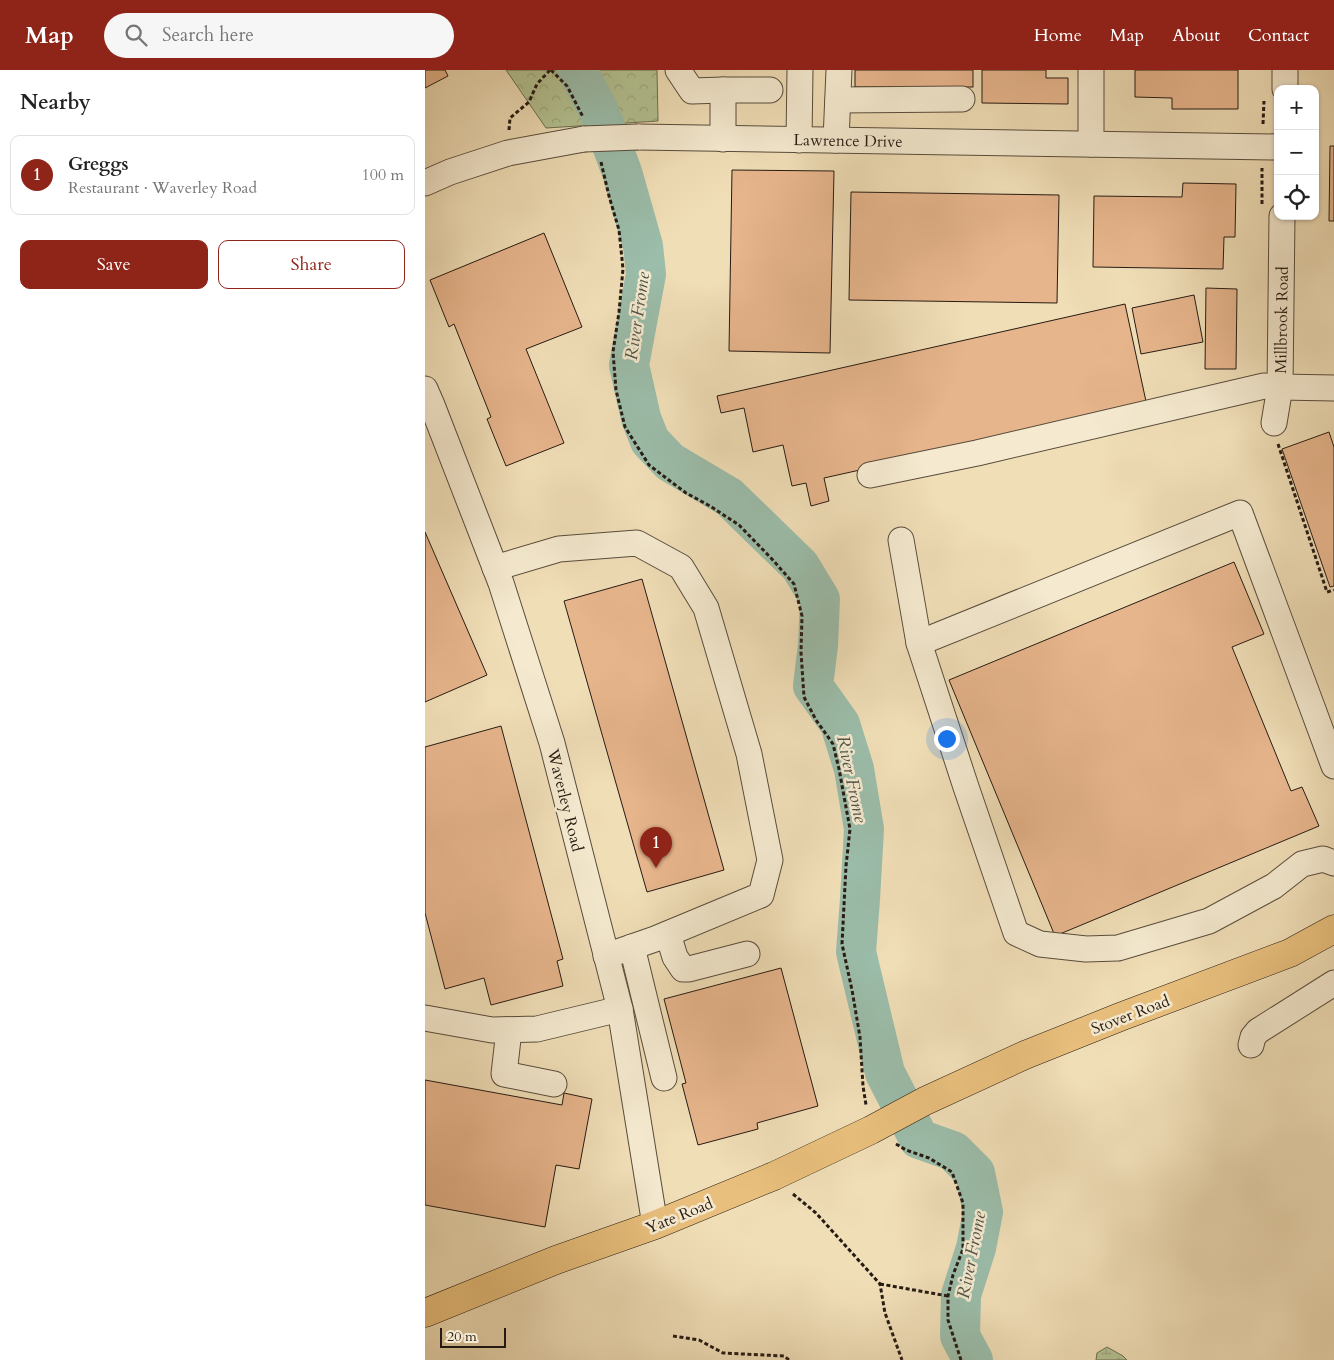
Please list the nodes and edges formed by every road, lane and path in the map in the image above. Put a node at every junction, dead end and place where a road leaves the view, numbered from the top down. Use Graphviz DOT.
graph roads {
  1 [pos="551,70"];
  2 [pos="679,70"];
  3 [pos="800,70"];
  4 [pos="839,70"];
  5 [pos="1091,70"];
  6 [pos="1285,70"];
  7 [pos="1285,85"];
  8 [pos="723,90"];
  9 [pos="770,90"];
  10 [pos="962,99"];
  11 [pos="838,100"];
  12 [pos="585,131"];
  13 [pos="723,138"];
  14 [pos="799,140"];
  15 [pos="836,140"];
  16 [pos="1091,144"];
  17 [pos="1274,147"];
  18 [pos="508,153"];
  19 [pos="599,159"];
  20 [pos="425,183"];
  21 [pos="1282,220"];
  22 [pos="1280,387"];
  23 [pos="1334,388"];
  24 [pos="427,400"];
  25 [pos="1274,423"];
  26 [pos="1280,450"];
  27 [pos="870,475"];
  28 [pos="901,540"];
  29 [pos="495,568"];
  30 [pos="1334,590"];
  31 [pos="919,643"];
  32 [pos="1334,766"];
  33 [pos="1334,863"];
  34 [pos="1334,929"];
  35 [pos="668,934"];
  36 [pos="631,947"];
  37 [pos="747,954"];
  38 [pos="606,956"];
  39 [pos="1334,984"];
  40 [pos="620,1008"];
  41 [pos="425,1018"];
  42 [pos="509,1030"];
  43 [pos="1251,1045"];
  44 [pos="664,1078"];
  45 [pos="553,1084"];
  46 [pos="863,1086"];
  47 [pos="925,1100"];
  48 [pos="885,1132"];
  49 [pos="783,1184"];
  50 [pos="799,1191"];
  51 [pos="655,1225"];
  52 [pos="880,1284"];
  53 [pos="948,1296"];
  54 [pos="425,1313"];
  55 [pos="673,1336"];
  56 [pos="789,1360"];
  57 [pos="902,1360"];
  58 [pos="961,1360"];
  1 -- 12 [label="path"];
  1 -- 18 [label="path"];
  2 -- 8 [label="street"];
  3 -- 14 [label="street"];
  4 -- 11 [label="street"];
  5 -- 16 [label="street"];
  6 -- 7 [label="street"];
  8 -- 9 [label="street"];
  8 -- 13 [label="street"];
  10 -- 11 [label="street"];
  11 -- 15 [label="street"];
  12 -- 13 [label="street, Lawrence Drive, bridge"];
  12 -- 18 [label="street, Lawrence Drive"];
  13 -- 14 [label="street, Lawrence Drive"];
  14 -- 15 [label="street, Lawrence Drive"];
  15 -- 16 [label="street, Lawrence Drive"];
  16 -- 17 [label="street, Lawrence Drive"];
  18 -- 20 [label="street, Lawrence Drive"];
  19 -- 46 [label="path"];
  21 -- 22 [label="street, Millbrook Road"];
  22 -- 23 [label="street"];
  22 -- 25 [label="street, Millbrook Road"];
  22 -- 27 [label="street"];
  24 -- 29 [label="street, Waverley Road"];
  26 -- 30 [label="path"];
  28 -- 31 [label="street"];
  29 -- 35 [label="street"];
  29 -- 38 [label="street, Waverley Road"];
  31 -- 32 [label="street"];
  31 -- 33 [label="street"];
  34 -- 47 [label="main road, Stover Road"];
  35 -- 36 [label="street"];
  35 -- 37 [label="street"];
  36 -- 38 [label="street"];
  36 -- 44 [label="street"];
  38 -- 40 [label="street, Waverley Road"];
  39 -- 43 [label="street"];
  40 -- 42 [label="street"];
  40 -- 51 [label="street, Waverley Road"];
  41 -- 42 [label="street"];
  42 -- 45 [label="street"];
  47 -- 48 [label="main road, Yate Road"];
  48 -- 49 [label="main road, Yate Road"];
  48 -- 53 [label="path"];
  49 -- 50 [label="path"];
  49 -- 51 [label="main road, Yate Road"];
  49 -- 52 [label="path"];
  51 -- 54 [label="main road, Yate Road"];
  52 -- 53 [label="path"];
  52 -- 57 [label="path"];
  53 -- 58 [label="path"];
  55 -- 56 [label="path"];
}
